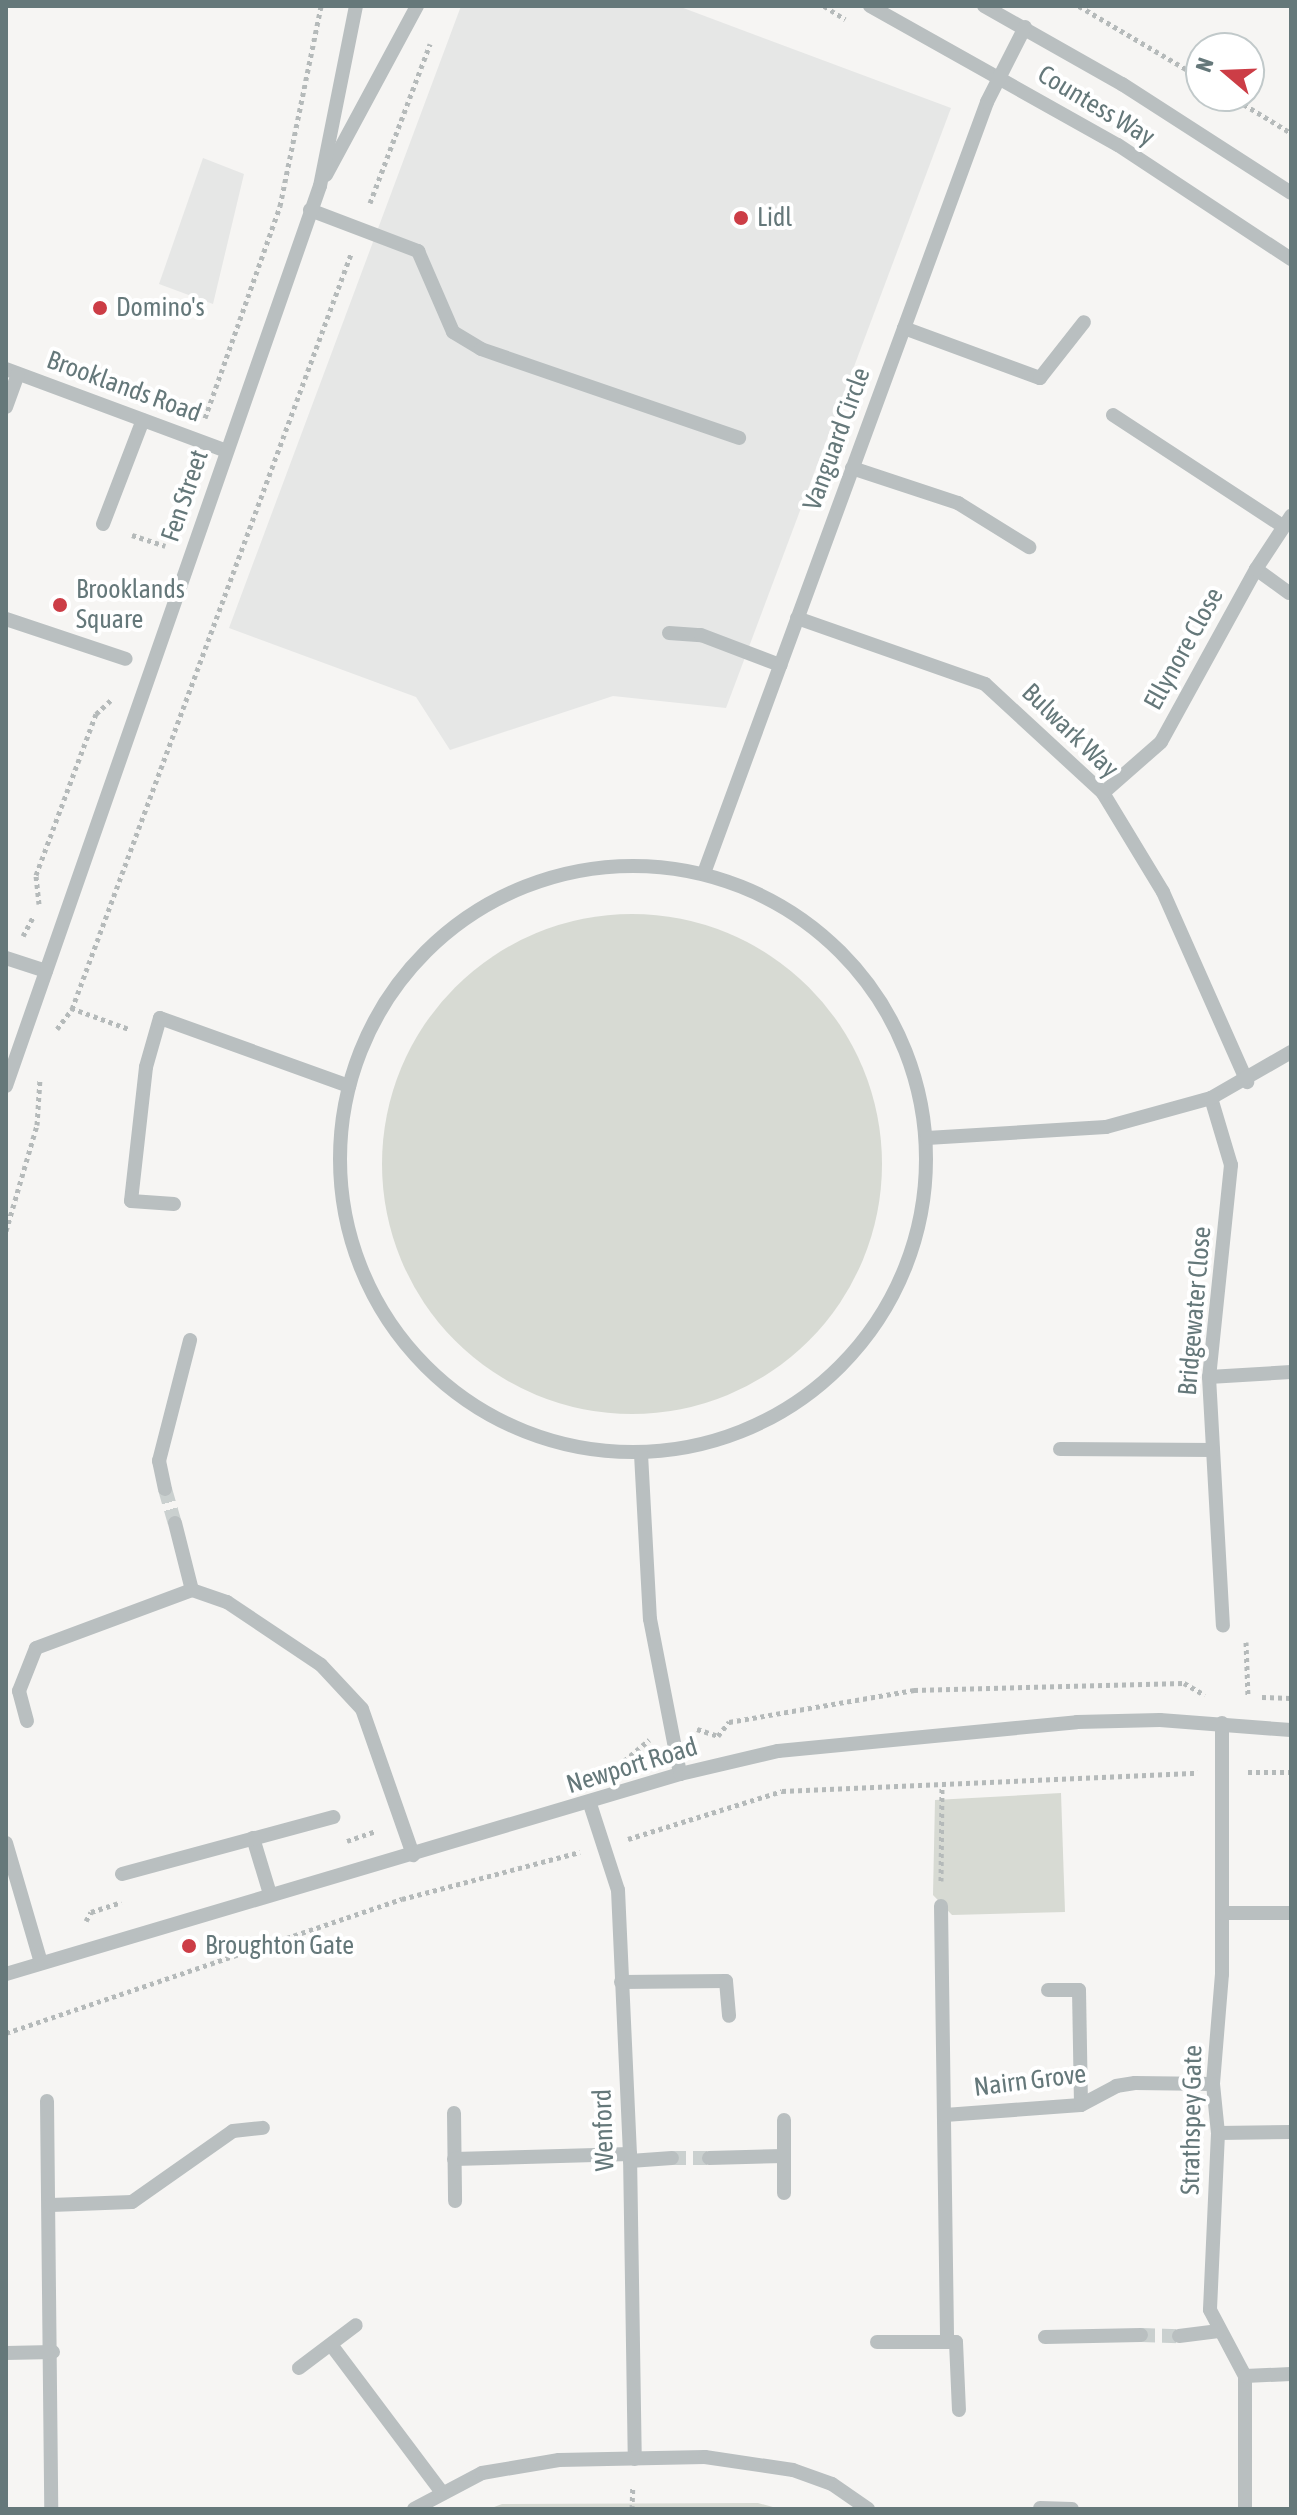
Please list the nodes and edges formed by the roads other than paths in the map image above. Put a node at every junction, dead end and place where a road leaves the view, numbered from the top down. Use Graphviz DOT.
graph roads {
  1 [pos="356,6"];
  2 [pos="417,6"];
  3 [pos="870,6"];
  4 [pos="984,6"];
  5 [pos="893,11"];
  6 [pos="1025,27"];
  7 [pos="998,74"];
  8 [pos="320,186"];
  9 [pos="1291,193"];
  10 [pos="310,210"];
  11 [pos="1291,259"];
  12 [pos="1084,322"];
  13 [pos="904,328"];
  14 [pos="12,371"];
  15 [pos="6,407"];
  16 [pos="1113,415"];
  17 [pos="143,420"];
  18 [pos="739,438"];
  19 [pos="226,451"];
  20 [pos="852,468"];
  21 [pos="1286,521"];
  22 [pos="103,524"];
  23 [pos="1029,547"];
  24 [pos="1256,569"];
  25 [pos="1289,593"];
  26 [pos="797,618"];
  27 [pos="6,619"];
  28 [pos="669,633"];
  29 [pos="126,659"];
  30 [pos="780,665"];
  31 [pos="1103,793"];
  32 [pos="704,873"];
  33 [pos="9,959"];
  34 [pos="46,971"];
  35 [pos="1291,1052"];
  36 [pos="1247,1082"];
  37 [pos="6,1086"];
  38 [pos="349,1086"];
  39 [pos="1211,1098"];
  40 [pos="927,1138"];
  41 [pos="174,1204"];
  42 [pos="190,1340"];
  43 [pos="1291,1372"];
  44 [pos="1209,1377"];
  45 [pos="1060,1449"];
  46 [pos="1213,1450"];
  47 [pos="641,1454"];
  48 [pos="165,1489"];
  49 [pos="175,1523"];
  50 [pos="192,1590"];
  51 [pos="1223,1626"];
  52 [pos="27,1721"];
  53 [pos="1222,1723"];
  54 [pos="1286,1727"];
  55 [pos="680,1774"];
  56 [pos="590,1804"];
  57 [pos="333,1817"];
  58 [pos="253,1838"];
  59 [pos="6,1843"];
  60 [pos="413,1855"];
  61 [pos="122,1874"];
  62 [pos="270,1894"];
  63 [pos="941,1906"];
  64 [pos="1222,1913"];
  65 [pos="1291,1913"];
  66 [pos="41,1963"];
  67 [pos="6,1974"];
  68 [pos="621,1982"];
  69 [pos="1048,1990"];
  70 [pos="729,2016"];
  71 [pos="1213,2084"];
  72 [pos="47,2101"];
  73 [pos="1081,2105"];
  74 [pos="454,2113"];
  75 [pos="945,2115"];
  76 [pos="784,2120"];
  77 [pos="263,2128"];
  78 [pos="1291,2132"];
  79 [pos="1218,2133"];
  80 [pos="784,2156"];
  81 [pos="630,2157"];
  82 [pos="672,2158"];
  83 [pos="709,2158"];
  84 [pos="454,2159"];
  85 [pos="784,2193"];
  86 [pos="455,2201"];
  87 [pos="51,2205"];
  88 [pos="356,2325"];
  89 [pos="1219,2331"];
  90 [pos="1141,2335"];
  91 [pos="1179,2336"];
  92 [pos="1045,2337"];
  93 [pos="877,2342"];
  94 [pos="947,2342"];
  95 [pos="332,2346"];
  96 [pos="53,2352"];
  97 [pos="6,2353"];
  98 [pos="299,2368"];
  99 [pos="1291,2374"];
  100 [pos="1245,2376"];
  101 [pos="959,2410"];
  102 [pos="635,2459"];
  103 [pos="441,2491"];
  104 [pos="1040,2508"];
  105 [pos="51,2509"];
  106 [pos="414,2509"];
  107 [pos="868,2509"];
  108 [pos="1072,2509"];
  109 [pos="1245,2509"];
  1 -- 8 [label="street, Fen Street"];
  2 -- 8 [label="street"];
  3 -- 5 [label="street, Countess Way"];
  4 -- 6 [label="street"];
  5 -- 7 [label="street, Countess Way"];
  6 -- 7 [label="street, Vanguard Circle"];
  6 -- 9 [label="street"];
  7 -- 11 [label="street, Countess Way"];
  7 -- 13 [label="street, Vanguard Circle"];
  8 -- 10 [label="street, Fen Street"];
  10 -- 18 [label="street"];
  10 -- 19 [label="street, Fen Street"];
  12 -- 13 [label="street"];
  13 -- 20 [label="street, Vanguard Circle"];
  14 -- 15 [label="street"];
  14 -- 17 [label="street, Brooklands Road"];
  16 -- 21 [label="street"];
  17 -- 19 [label="street, Brooklands Road"];
  17 -- 22 [label="street"];
  19 -- 34 [label="street, Fen Street"];
  20 -- 23 [label="street"];
  20 -- 26 [label="street, Vanguard Circle"];
  21 -- 24 [label="street, Ellynore Close"];
  24 -- 25 [label="street"];
  24 -- 31 [label="street, Ellynore Close"];
  26 -- 30 [label="street, Vanguard Circle"];
  26 -- 31 [label="street, Bulwark Way"];
  27 -- 29 [label="street"];
  28 -- 30 [label="street"];
  30 -- 32 [label="street, Vanguard Circle"];
  31 -- 36 [label="street, Bulwark Way"];
  32 -- 38 [label="street"];
  32 -- 40 [label="street"];
  33 -- 34 [label="street"];
  34 -- 37 [label="street, Fen Street"];
  35 -- 36 [label="street"];
  36 -- 39 [label="street"];
  38 -- 41 [label="street"];
  38 -- 47 [label="street"];
  39 -- 40 [label="street"];
  39 -- 44 [label="street, Bridgewater Close"];
  40 -- 47 [label="street"];
  42 -- 48 [label="street"];
  43 -- 44 [label="street"];
  44 -- 46 [label="street, Bridgewater Close"];
  45 -- 46 [label="street"];
  46 -- 51 [label="street, Bridgewater Close"];
  47 -- 55 [label="street"];
  49 -- 50 [label="street"];
  50 -- 52 [label="street"];
  50 -- 60 [label="street"];
  53 -- 54 [label="street, Newport Road"];
  53 -- 55 [label="street, Newport Road"];
  53 -- 64 [label="street, Strathspey Gate"];
  55 -- 56 [label="street, Newport Road"];
  56 -- 60 [label="street, Newport Road"];
  56 -- 68 [label="street, Wenford"];
  57 -- 58 [label="street"];
  58 -- 61 [label="street"];
  58 -- 62 [label="street"];
  59 -- 66 [label="street"];
  60 -- 62 [label="street, Newport Road"];
  62 -- 66 [label="street, Newport Road"];
  63 -- 75 [label="street, Nairn Grove"];
  64 -- 65 [label="street"];
  64 -- 71 [label="street, Strathspey Gate"];
  66 -- 67 [label="street, Newport Road"];
  68 -- 70 [label="street"];
  68 -- 81 [label="street, Wenford"];
  69 -- 73 [label="street"];
  71 -- 73 [label="street, Nairn Grove"];
  71 -- 79 [label="street, Strathspey Gate"];
  72 -- 87 [label="street"];
  73 -- 75 [label="street, Nairn Grove"];
  74 -- 84 [label="street"];
  75 -- 94 [label="street, Nairn Grove"];
  76 -- 80 [label="street"];
  77 -- 87 [label="street"];
  78 -- 79 [label="street"];
  79 -- 89 [label="street, Strathspey Gate"];
  80 -- 83 [label="street"];
  80 -- 85 [label="street"];
  81 -- 82 [label="street"];
  81 -- 84 [label="street"];
  81 -- 102 [label="street, Wenford"];
  84 -- 86 [label="street"];
  87 -- 96 [label="street"];
  88 -- 95 [label="street"];
  89 -- 91 [label="street"];
  89 -- 100 [label="street, Strathspey Gate"];
  90 -- 92 [label="street"];
  93 -- 94 [label="street"];
  94 -- 101 [label="street, Nairn Grove"];
  95 -- 98 [label="street"];
  95 -- 103 [label="street"];
  96 -- 97 [label="street"];
  96 -- 105 [label="street"];
  99 -- 100 [label="street"];
  100 -- 109 [label="street"];
  102 -- 103 [label="street"];
  102 -- 107 [label="street"];
  103 -- 106 [label="street"];
  104 -- 108 [label="street"];
}
